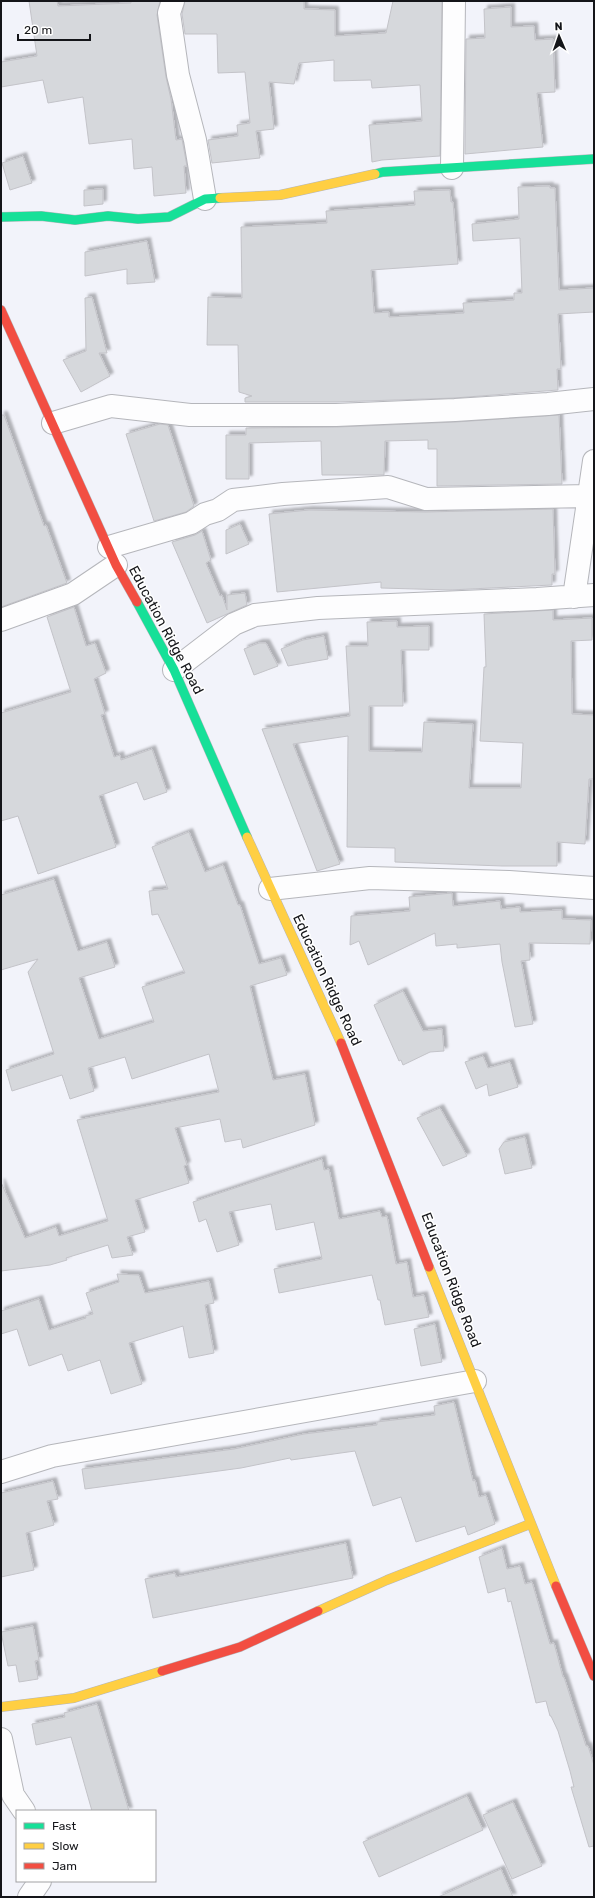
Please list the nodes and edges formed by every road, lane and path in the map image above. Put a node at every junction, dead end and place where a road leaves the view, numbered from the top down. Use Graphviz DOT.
graph roads {
  1 [pos="173,1"];
  2 [pos="454,1"];
  3 [pos="594,160"];
  4 [pos="452,168"];
  5 [pos="205,199"];
  6 [pos="1,217"];
  7 [pos="1,310"];
  8 [pos="594,399"];
  9 [pos="53,423"];
  10 [pos="594,461"];
  11 [pos="589,496"];
  12 [pos="113,556"];
  13 [pos="584,596"];
  14 [pos="1,620"];
  15 [pos="174,670"];
  16 [pos="594,888"];
  17 [pos="270,889"];
  18 [pos="475,1381"];
  19 [pos="1,1472"];
  20 [pos="530,1524"];
  21 [pos="594,1676"];
  22 [pos="1,1707"];
  23 [pos="1,1739"];
  24 [pos="23,1810"];
  25 [pos="39,1882"];
  26 [pos="29,1897"];
  1 -- 5 [label="street"];
  2 -- 4 [label="street"];
  3 -- 4 [label="main road"];
  4 -- 5 [label="main road"];
  5 -- 6 [label="main road"];
  7 -- 9 [label="main road, Education Ridge Road"];
  8 -- 9 [label="street"];
  9 -- 12 [label="main road, Education Ridge Road"];
  10 -- 11 [label="street"];
  11 -- 12 [label="street"];
  11 -- 13 [label="street"];
  12 -- 14 [label="street"];
  12 -- 15 [label="main road, Education Ridge Road"];
  13 -- 15 [label="street"];
  15 -- 17 [label="main road, Education Ridge Road"];
  16 -- 17 [label="street"];
  17 -- 18 [label="main road, Education Ridge Road"];
  18 -- 19 [label="street"];
  18 -- 20 [label="main road, Education Ridge Road"];
  20 -- 21 [label="main road, Education Ridge Road"];
  20 -- 22 [label="main road"];
  23 -- 24 [label="street"];
  25 -- 26 [label="street"];
}
